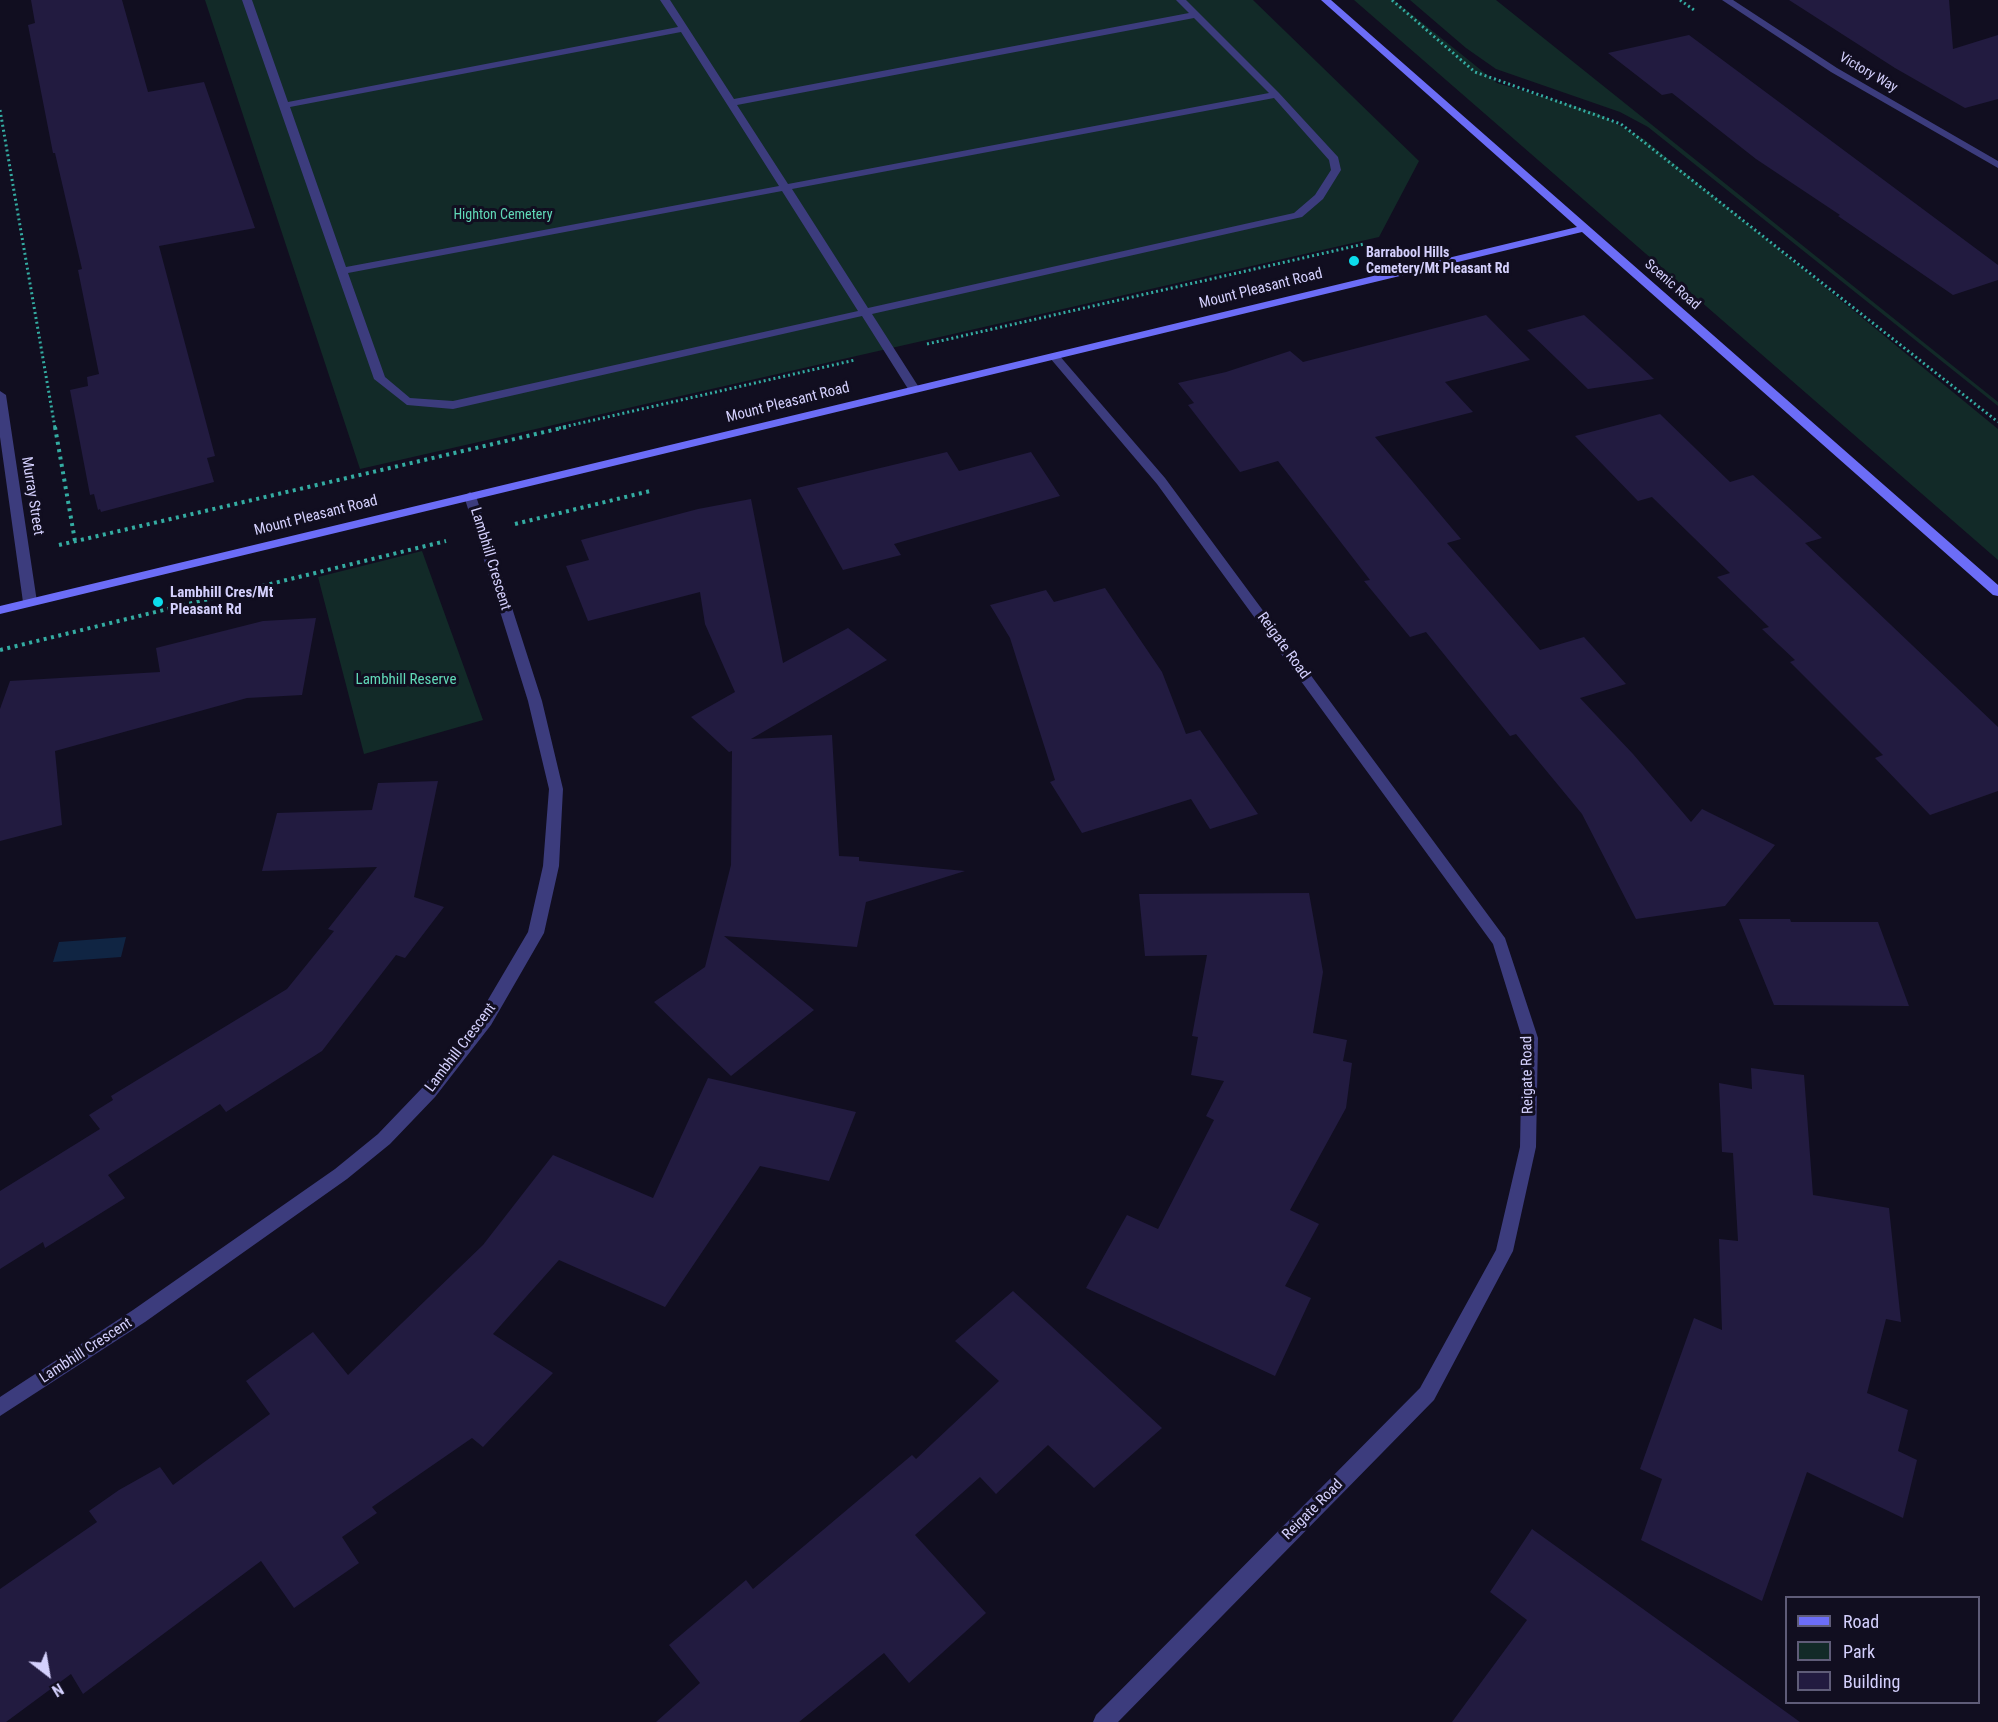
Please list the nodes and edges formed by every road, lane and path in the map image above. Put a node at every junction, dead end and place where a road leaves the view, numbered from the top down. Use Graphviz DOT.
graph roads {
  1 [pos="247,0"];
  2 [pos="665,0"];
  3 [pos="1181,0"];
  4 [pos="1326,0"];
  5 [pos="1392,0"];
  6 [pos="1727,0"];
  7 [pos="1195,15"];
  8 [pos="682,28"];
  9 [pos="1276,95"];
  10 [pos="730,103"];
  11 [pos="285,105"];
  12 [pos="0,110"];
  13 [pos="1998,165"];
  14 [pos="785,188"];
  15 [pos="1584,228"];
  16 [pos="1366,244"];
  17 [pos="342,271"];
  18 [pos="866,312"];
  19 [pos="891,352"];
  20 [pos="1054,356"];
  21 [pos="914,389"];
  22 [pos="0,395"];
  23 [pos="1998,423"];
  24 [pos="470,496"];
  25 [pos="75,541"];
  26 [pos="24,554"];
  27 [pos="1998,592"];
  28 [pos="30,602"];
  29 [pos="0,610"];
  30 [pos="0,1407"];
  31 [pos="1103,1722"];
  1 -- 11 [label="street"];
  2 -- 8 [label="street"];
  3 -- 7 [label="street"];
  4 -- 15 [label="street, Scenic Road"];
  5 -- 23 [label="path"];
  6 -- 13 [label="street, Victory Way"];
  7 -- 9 [label="street"];
  7 -- 10 [label="street"];
  8 -- 10 [label="street"];
  8 -- 11 [label="street"];
  9 -- 14 [label="street"];
  9 -- 18 [label="street"];
  10 -- 14 [label="street"];
  11 -- 17 [label="street"];
  12 -- 25 [label="path"];
  14 -- 17 [label="street"];
  14 -- 18 [label="street"];
  15 -- 20 [label="street, Mount Pleasant Road"];
  15 -- 27 [label="street, Scenic Road"];
  16 -- 19 [label="path"];
  17 -- 18 [label="street"];
  18 -- 19 [label="street"];
  19 -- 21 [label="street"];
  19 -- 25 [label="path"];
  20 -- 21 [label="street, Mount Pleasant Road"];
  20 -- 31 [label="street, Reigate Road"];
  21 -- 24 [label="street, Mount Pleasant Road"];
  22 -- 26 [label="street, Murray Street"];
  24 -- 28 [label="street, Mount Pleasant Road"];
  24 -- 30 [label="street, Lambhill Crescent"];
  25 -- 26 [label="path"];
  26 -- 28 [label="street, Murray Street"];
  28 -- 29 [label="street, Mount Pleasant Road"];
}
